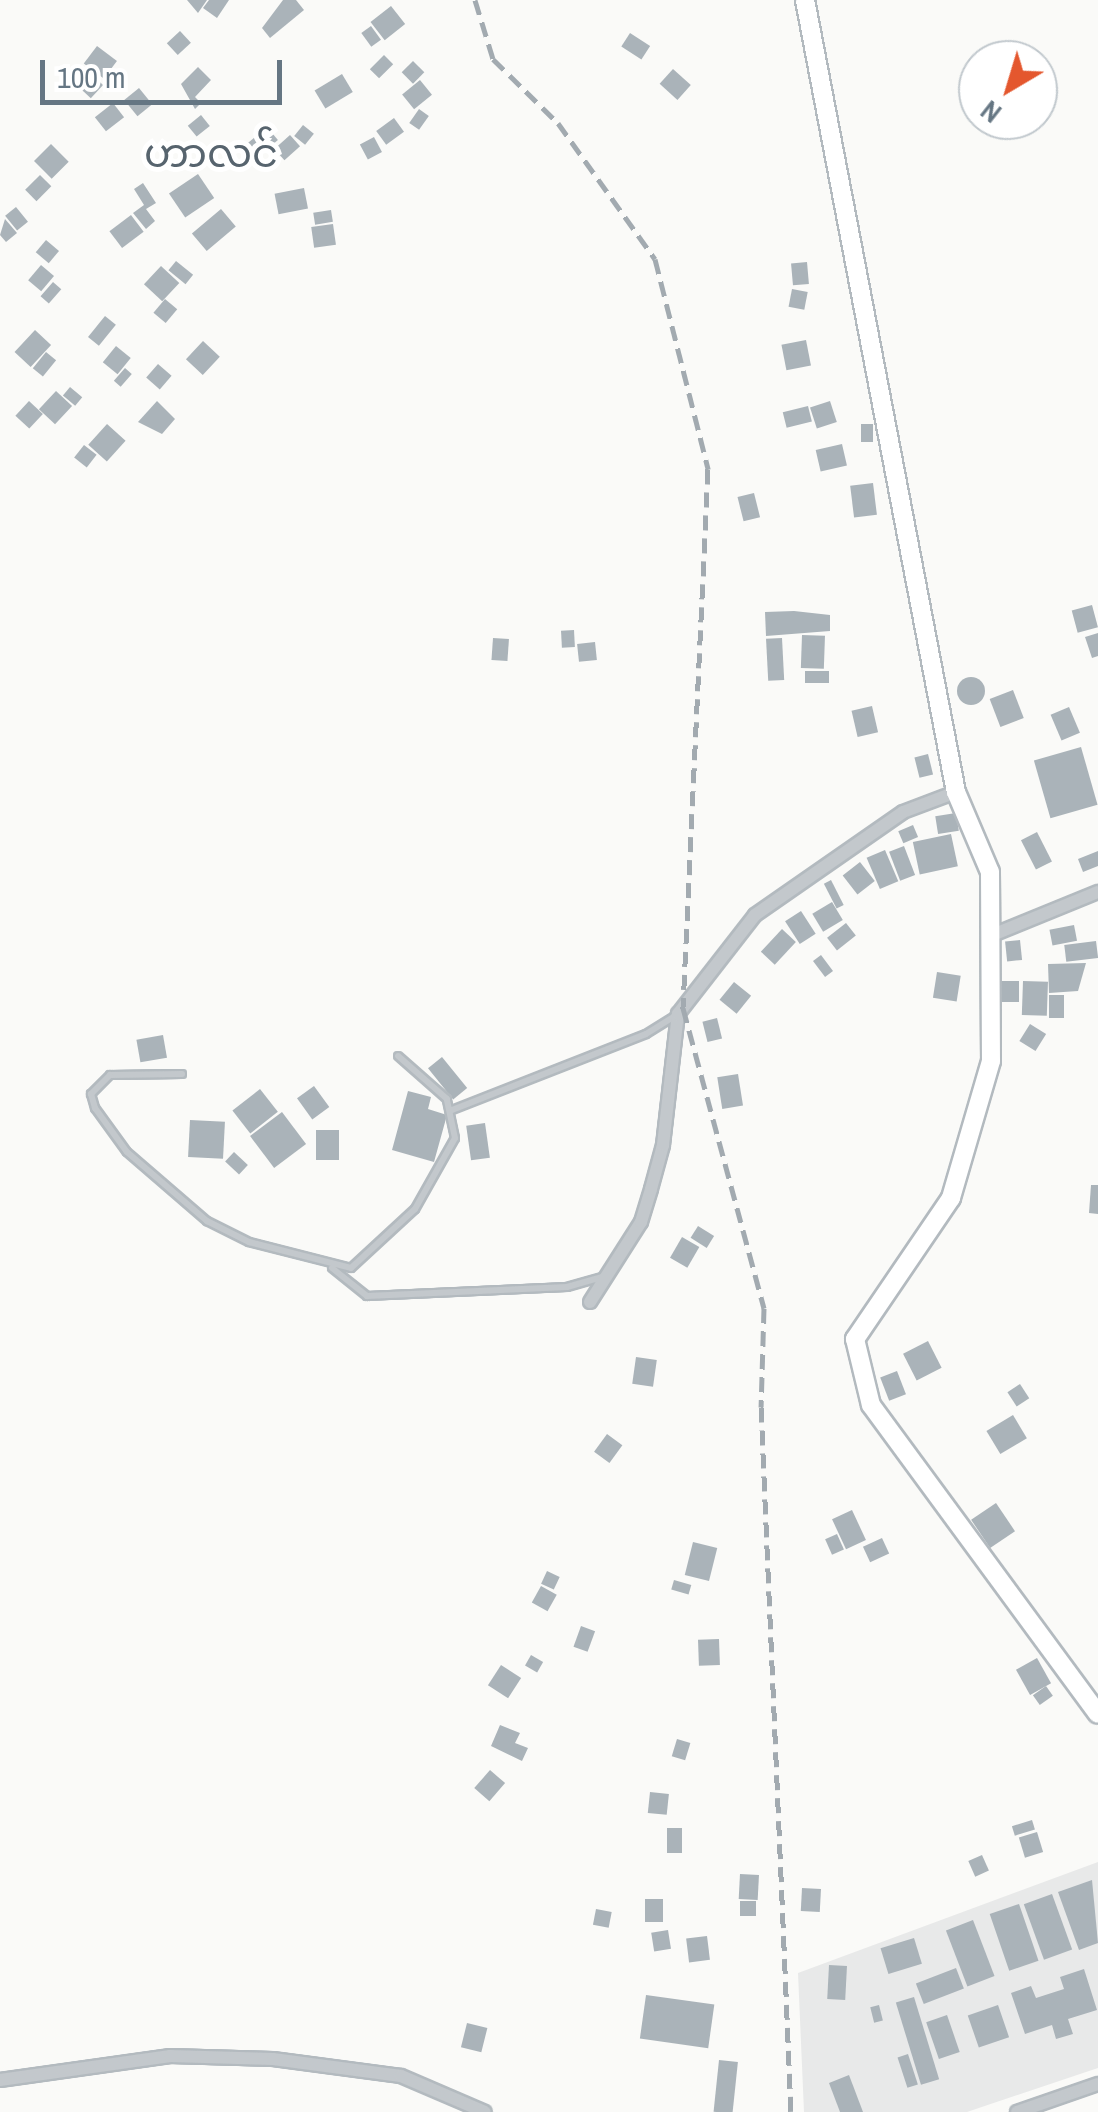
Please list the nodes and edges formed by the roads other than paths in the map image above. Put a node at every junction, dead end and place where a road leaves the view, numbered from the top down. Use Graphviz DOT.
graph roads {
  1 [pos="806,0"];
  2 [pos="956,792"];
  3 [pos="1098,892"];
  4 [pos="990,936"];
  5 [pos="678,1014"];
  6 [pos="398,1056"];
  7 [pos="182,1074"];
  8 [pos="452,1110"];
  9 [pos="332,1268"];
  10 [pos="603,1277"];
  11 [pos="590,1302"];
  12 [pos="1098,1714"];
  13 [pos="0,2080"];
  14 [pos="1098,2084"];
  15 [pos="485,2112"];
  16 [pos="1017,2112"];
  1 -- 2 [label="main road"];
  2 -- 4 [label="main road"];
  2 -- 5 [label="street"];
  3 -- 4 [label="street"];
  4 -- 12 [label="main road"];
  5 -- 8 [label="lane"];
  5 -- 10 [label="street"];
  6 -- 8 [label="lane"];
  7 -- 9 [label="lane"];
  8 -- 9 [label="lane"];
  9 -- 10 [label="lane"];
  10 -- 11 [label="street"];
  13 -- 15 [label="street"];
  14 -- 16 [label="street"];
}
